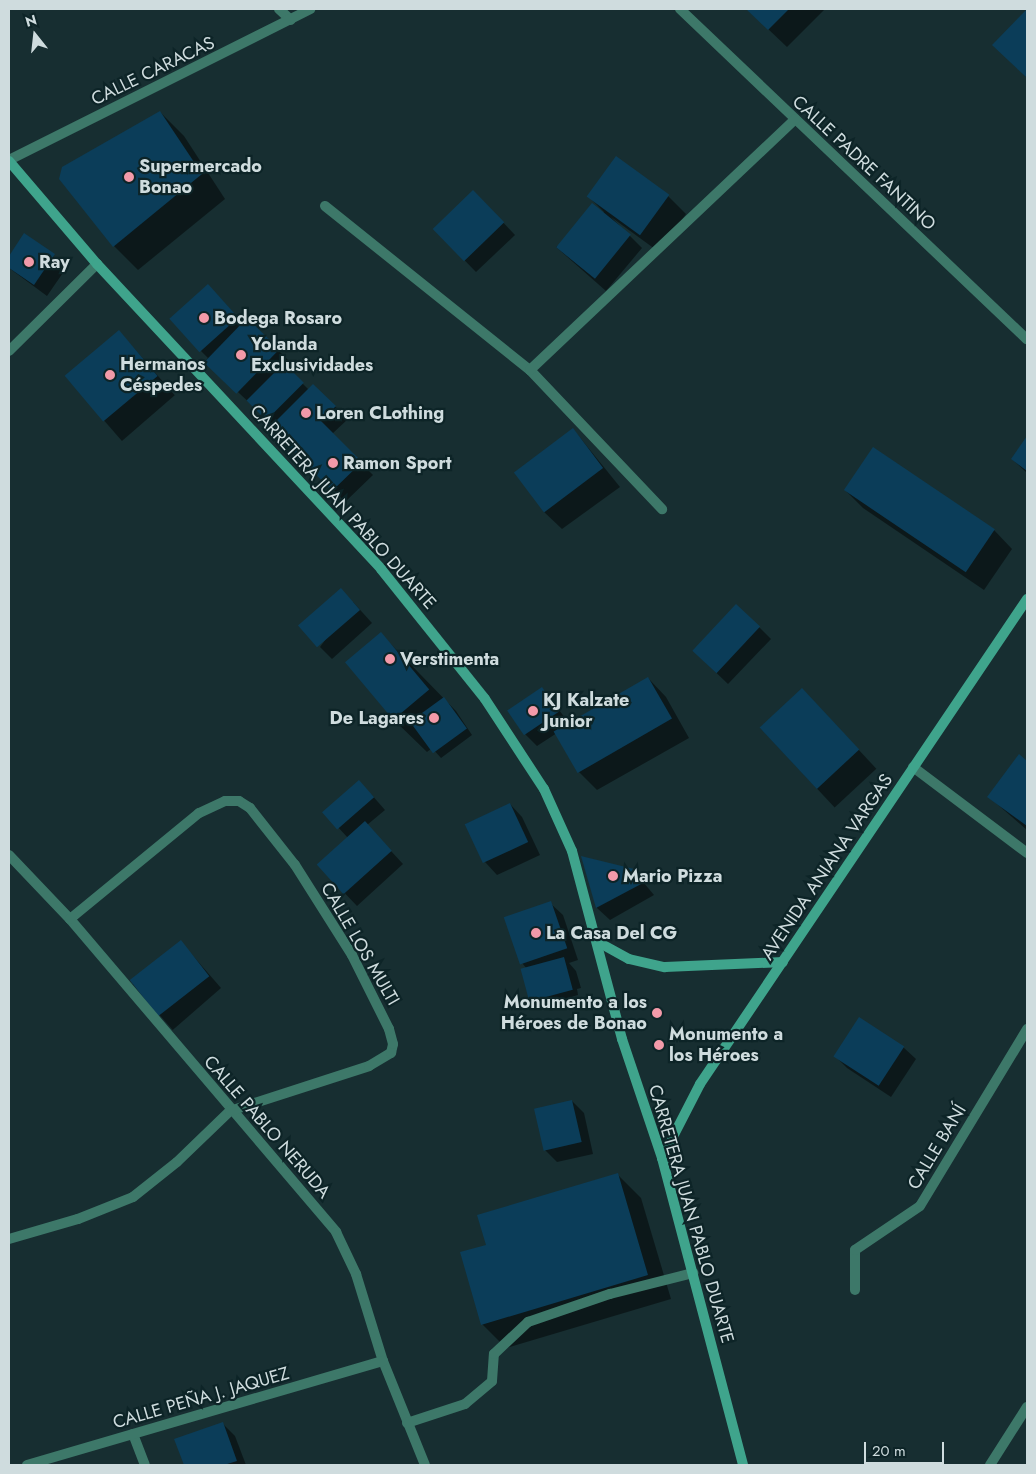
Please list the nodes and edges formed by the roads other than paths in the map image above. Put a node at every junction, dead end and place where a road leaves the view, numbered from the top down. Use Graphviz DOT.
graph roads {
  1 [pos="279,9"];
  2 [pos="310,9"];
  3 [pos="680,9"];
  4 [pos="290,20"];
  5 [pos="795,119"];
  6 [pos="9,160"];
  7 [pos="325,206"];
  8 [pos="97,264"];
  9 [pos="1027,339"];
  10 [pos="11,348"];
  11 [pos="9,355"];
  12 [pos="530,370"];
  13 [pos="662,509"];
  14 [pos="1027,599"];
  15 [pos="913,767"];
  16 [pos="1027,853"];
  17 [pos="9,855"];
  18 [pos="70,919"];
  19 [pos="598,942"];
  20 [pos="783,962"];
  21 [pos="1027,1029"];
  22 [pos="230,1111"];
  23 [pos="662,1158"];
  24 [pos="9,1239"];
  25 [pos="693,1273"];
  26 [pos="855,1290"];
  27 [pos="383,1361"];
  28 [pos="1027,1406"];
  29 [pos="407,1423"];
  30 [pos="133,1434"];
  31 [pos="27,1465"];
  32 [pos="145,1465"];
  33 [pos="426,1465"];
  34 [pos="743,1465"];
  35 [pos="990,1465"];
  1 -- 4 [label="street"];
  2 -- 4 [label="street, CALLE CARACAS"];
  3 -- 5 [label="street, CALLE PADRE FANTINO"];
  4 -- 6 [label="street, CALLE CARACAS"];
  5 -- 9 [label="street, CALLE PADRE FANTINO"];
  5 -- 12 [label="street"];
  6 -- 8 [label="main road, CARRETERA JUAN PABLO DUARTE"];
  7 -- 12 [label="street"];
  8 -- 10 [label="street"];
  8 -- 19 [label="main road, CARRETERA JUAN PABLO DUARTE"];
  10 -- 11 [label="street"];
  12 -- 13 [label="street"];
  14 -- 15 [label="main road, AVENIDA ANIANA VARGAS"];
  15 -- 16 [label="street"];
  15 -- 20 [label="main road, AVENIDA ANIANA VARGAS"];
  17 -- 18 [label="street, CALLE PABLO NERUDA"];
  18 -- 22 [label="street, CALLE PABLO NERUDA"];
  18 -- 22 [label="street, CALLE LOS MULTI"];
  19 -- 20 [label="main road"];
  19 -- 23 [label="main road, CARRETERA JUAN PABLO DUARTE"];
  20 -- 23 [label="main road, AVENIDA ANIANA VARGAS"];
  21 -- 26 [label="street, CALLE BANÍ"];
  22 -- 24 [label="street, CALLE LOS MULTI"];
  22 -- 27 [label="street, CALLE PABLO NERUDA"];
  23 -- 25 [label="main road, CARRETERA JUAN PABLO DUARTE"];
  25 -- 29 [label="street"];
  25 -- 34 [label="main road, CARRETERA JUAN PABLO DUARTE"];
  27 -- 29 [label="street, CALLE PABLO NERUDA"];
  27 -- 30 [label="street, CALLE PEÑA J. JAQUEZ"];
  28 -- 35 [label="street"];
  29 -- 33 [label="street, CALLE PABLO NERUDA"];
  30 -- 31 [label="street, CALLE PEÑA J. JAQUEZ"];
  30 -- 32 [label="street"];
}
